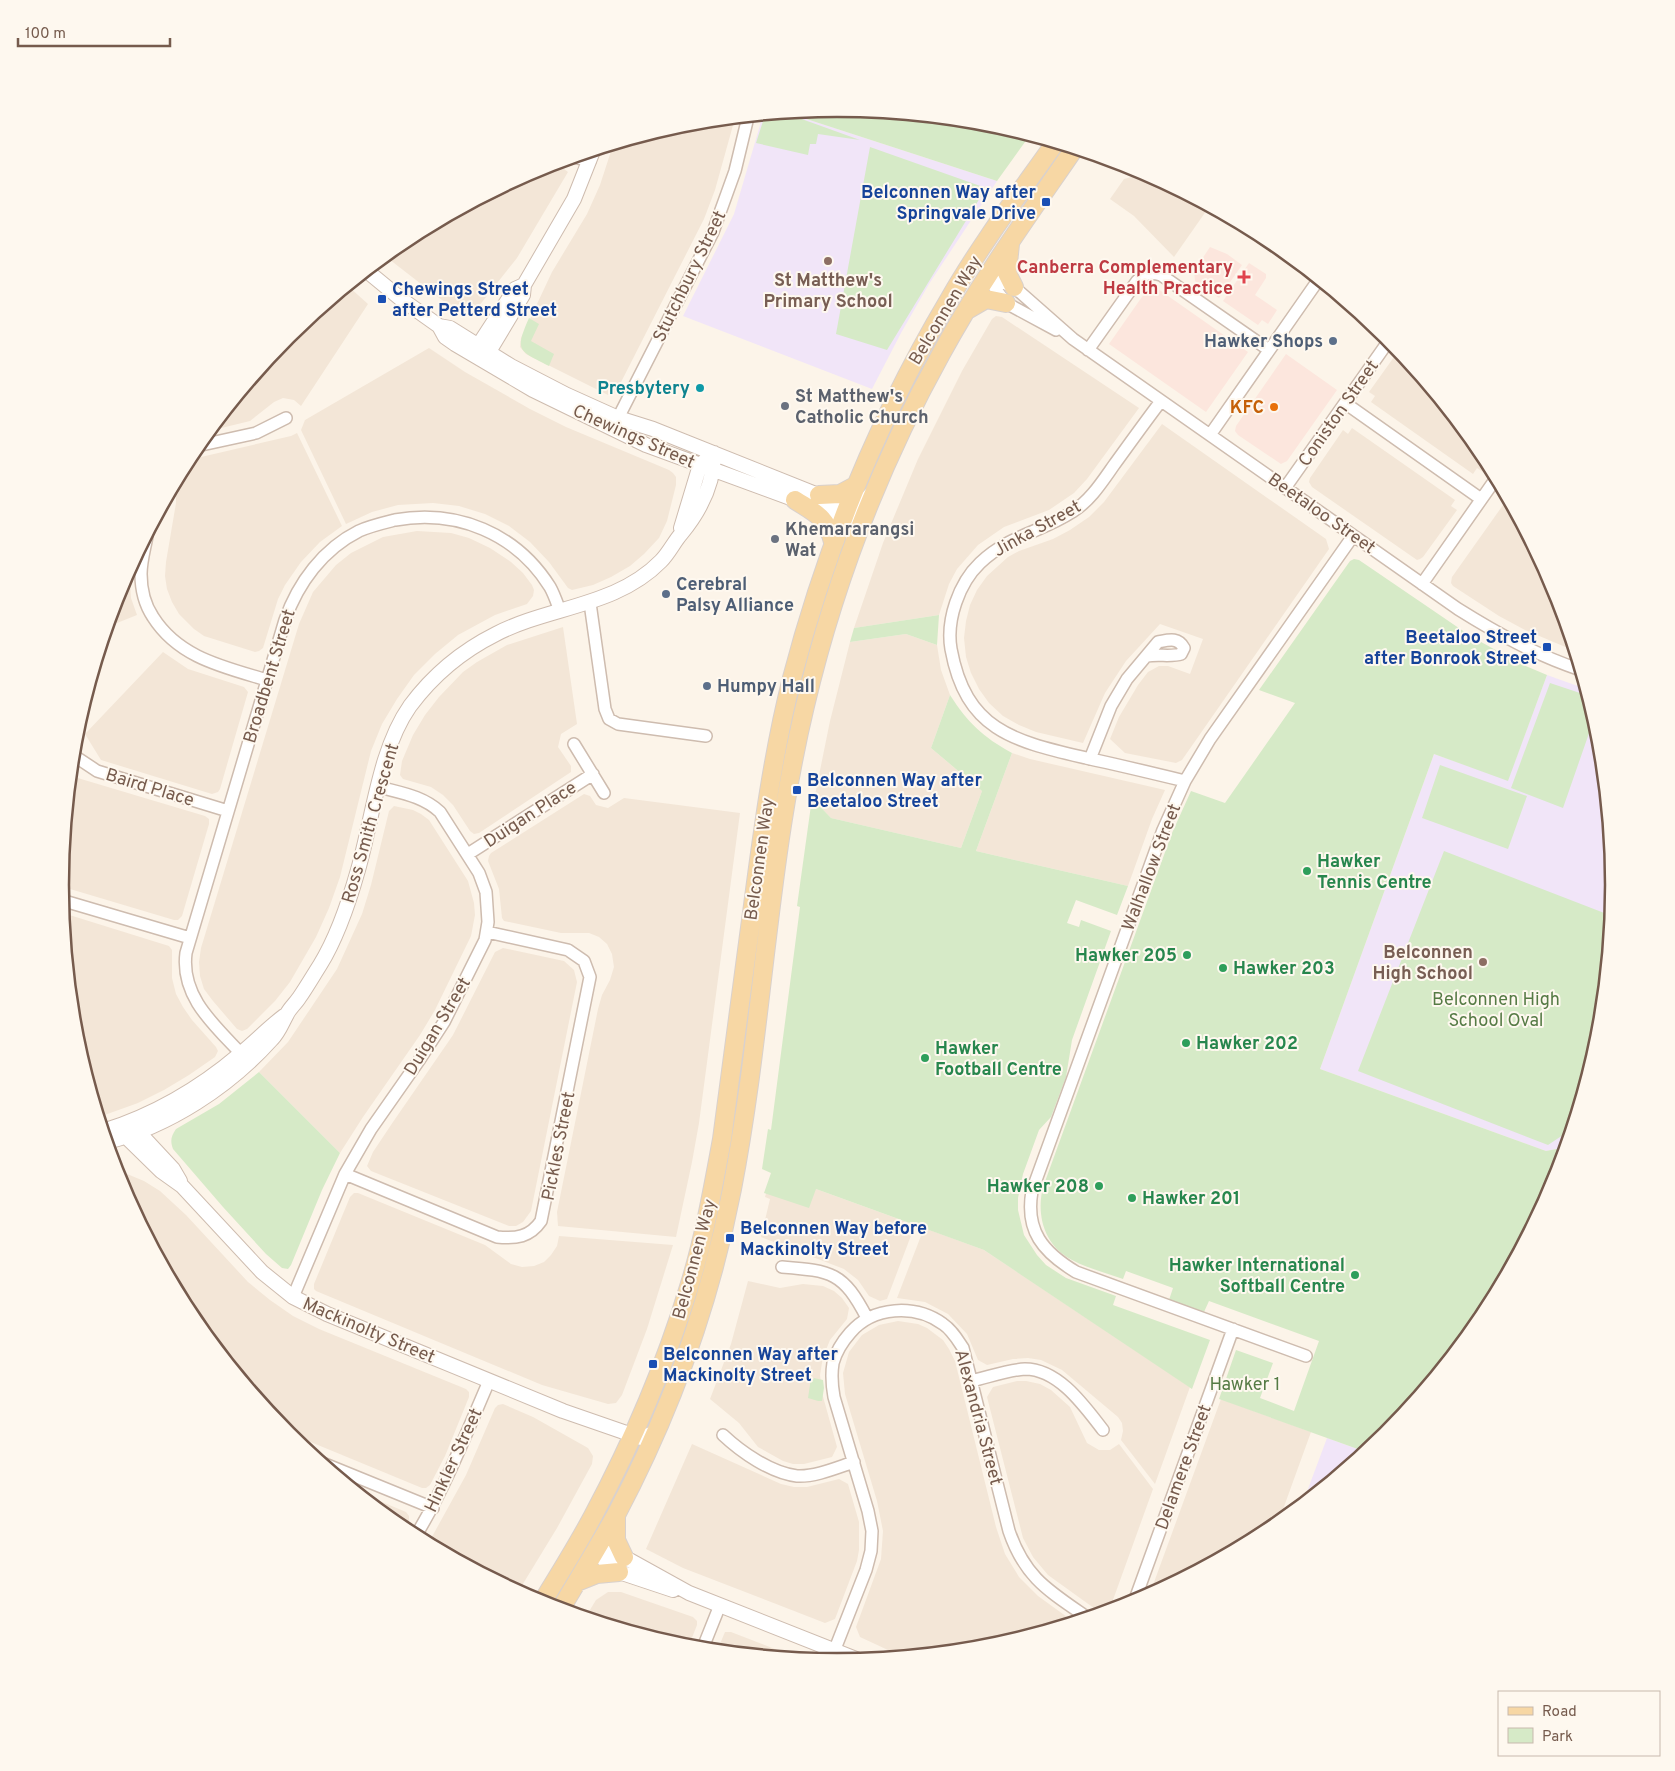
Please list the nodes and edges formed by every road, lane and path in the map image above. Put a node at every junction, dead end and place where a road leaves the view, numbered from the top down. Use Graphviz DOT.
graph roads {
  1 [pos="747,122"];
  2 [pos="1052,148"];
  3 [pos="1071,154"];
  4 [pos="590,158"];
  5 [pos="988,239"];
  6 [pos="1010,240"];
  7 [pos="372,275"];
  8 [pos="986,277"];
  9 [pos="1316,285"];
  10 [pos="1014,286"];
  11 [pos="951,296"];
  12 [pos="1006,303"];
  13 [pos="966,310"];
  14 [pos="1073,339"];
  15 [pos="1385,346"];
  16 [pos="1088,350"];
  17 [pos="1269,350"];
  18 [pos="481,353"];
  19 [pos="1161,401"];
  20 [pos="1345,403"];
  21 [pos="286,418"];
  22 [pos="616,423"];
  23 [pos="1210,435"];
  24 [pos="209,443"];
  25 [pos="714,453"];
  26 [pos="700,465"];
  27 [pos="714,470"];
  28 [pos="1492,483"];
  29 [pos="855,486"];
  30 [pos="877,487"];
  31 [pos="1285,488"];
  32 [pos="819,495"];
  33 [pos="1481,499"];
  34 [pos="795,500"];
  35 [pos="845,513"];
  36 [pos="679,536"];
  37 [pos="1353,536"];
  38 [pos="833,542"];
  39 [pos="854,544"];
  40 [pos="144,553"];
  41 [pos="1422,584"];
  42 [pos="590,603"];
  43 [pos="560,612"];
  44 [pos="1147,656"];
  45 [pos="1574,668"];
  46 [pos="267,680"];
  47 [pos="706,736"];
  48 [pos="574,744"];
  49 [pos="80,759"];
  50 [pos="1090,759"];
  51 [pos="592,774"];
  52 [pos="1185,780"];
  53 [pos="378,787"];
  54 [pos="604,793"];
  55 [pos="228,811"];
  56 [pos="763,826"];
  57 [pos="782,828"];
  58 [pos="468,854"];
  59 [pos="69,902"];
  60 [pos="486,932"];
  61 [pos="190,938"];
  62 [pos="245,1058"];
  63 [pos="168,1118"];
  64 [pos="122,1130"];
  65 [pos="112,1138"];
  66 [pos="722,1139"];
  67 [pos="741,1142"];
  68 [pos="156,1152"];
  69 [pos="345,1174"];
  70 [pos="182,1186"];
  71 [pos="782,1266"];
  72 [pos="293,1297"];
  73 [pos="867,1318"];
  74 [pos="1233,1329"];
  75 [pos="1306,1356"];
  76 [pos="489,1381"];
  77 [pos="971,1381"];
  78 [pos="1103,1430"];
  79 [pos="656,1432"];
  80 [pos="723,1436"];
  81 [pos="630,1440"];
  82 [pos="854,1462"];
  83 [pos="640,1465"];
  84 [pos="339,1470"];
  85 [pos="433,1508"];
  86 [pos="617,1513"];
  87 [pos="592,1518"];
  88 [pos="419,1530"];
  89 [pos="596,1550"];
  90 [pos="566,1563"];
  91 [pos="621,1565"];
  92 [pos="576,1582"];
  93 [pos="1137,1594"];
  94 [pos="545,1597"];
  95 [pos="564,1603"];
  96 [pos="720,1605"];
  97 [pos="1082,1614"];
  98 [pos="705,1642"];
  99 [pos="835,1649"];
  100 [pos="846,1654"];
  1 -- 22 [label="street, Stutchbury Street"];
  2 -- 5 [label="main road, Belconnen Way"];
  3 -- 6 [label="main road, Belconnen Way"];
  4 -- 18 [label="street"];
  5 -- 8 [label="main road"];
  5 -- 11 [label="main road, Belconnen Way"];
  6 -- 8 [label="main road, Belconnen Way"];
  6 -- 10 [label="main road"];
  7 -- 18 [label="street, Chewings Street"];
  8 -- 10 [label="street, Beetaloo Street"];
  8 -- 11 [label="main road"];
  8 -- 12 [label="street, Beetaloo Street"];
  8 -- 13 [label="main road, Belconnen Way"];
  9 -- 17 [label="street"];
  10 -- 14 [label="street, Beetaloo Street"];
  11 -- 29 [label="main road, Belconnen Way"];
  12 -- 13 [label="main road"];
  12 -- 14 [label="street, Beetaloo Street"];
  13 -- 30 [label="main road, Belconnen Way"];
  14 -- 16 [label="street, Beetaloo Street"];
  15 -- 20 [label="street, Coniston Street"];
  16 -- 17 [label="street"];
  16 -- 19 [label="street, Beetaloo Street"];
  17 -- 23 [label="street"];
  18 -- 22 [label="street, Chewings Street"];
  19 -- 23 [label="street, Beetaloo Street"];
  19 -- 50 [label="street, Jinka Street"];
  20 -- 31 [label="street, Coniston Street"];
  20 -- 33 [label="street"];
  21 -- 24 [label="street"];
  22 -- 25 [label="street, Chewings Street"];
  22 -- 26 [label="street, Chewings Street"];
  23 -- 31 [label="street, Beetaloo Street"];
  25 -- 26 [label="street"];
  25 -- 27 [label="street, Ross Smith Crescent"];
  25 -- 32 [label="street, Chewings Street"];
  26 -- 27 [label="street, Chewings Street"];
  26 -- 36 [label="street, Ross Smith Crescent"];
  27 -- 34 [label="street, Chewings Street"];
  27 -- 36 [label="street, Ross Smith Crescent"];
  28 -- 33 [label="street"];
  29 -- 32 [label="main road"];
  29 -- 35 [label="main road, Belconnen Way"];
  30 -- 35 [label="street"];
  30 -- 39 [label="main road, Belconnen Way"];
  31 -- 37 [label="street, Beetaloo Street"];
  32 -- 35 [label="street, Chewings Street"];
  33 -- 41 [label="street"];
  34 -- 35 [label="street, Chewings Street"];
  34 -- 38 [label="main road"];
  35 -- 38 [label="main road, Belconnen Way"];
  35 -- 39 [label="street"];
  36 -- 42 [label="street, Ross Smith Crescent"];
  37 -- 41 [label="street, Beetaloo Street"];
  37 -- 52 [label="street, Walhallow Street"];
  38 -- 56 [label="main road, Belconnen Way"];
  39 -- 57 [label="main road, Belconnen Way"];
  40 -- 46 [label="street"];
  41 -- 45 [label="street, Beetaloo Street"];
  42 -- 43 [label="street, Ross Smith Crescent"];
  42 -- 47 [label="street"];
  43 -- 46 [label="street, Broadbent Street"];
  43 -- 53 [label="street, Ross Smith Crescent"];
  44 -- 50 [label="street"];
  46 -- 55 [label="street, Broadbent Street"];
  48 -- 51 [label="street, Duigan Place"];
  49 -- 55 [label="street, Baird Place"];
  50 -- 52 [label="street, Jinka Street"];
  51 -- 54 [label="street, Duigan Place"];
  51 -- 58 [label="street, Duigan Place"];
  52 -- 74 [label="street, Walhallow Street"];
  53 -- 58 [label="street, Duigan Street"];
  53 -- 62 [label="street, Ross Smith Crescent"];
  55 -- 61 [label="street, Broadbent Street"];
  56 -- 57 [label="main road"];
  56 -- 66 [label="main road, Belconnen Way"];
  57 -- 67 [label="main road, Belconnen Way"];
  58 -- 60 [label="street, Duigan Street"];
  59 -- 61 [label="street"];
  60 -- 69 [label="street, Duigan Street"];
  60 -- 69 [label="street, Pickles Street"];
  61 -- 62 [label="street, Broadbent Street"];
  62 -- 63 [label="street, Ross Smith Crescent"];
  62 -- 64 [label="street, Ross Smith Crescent"];
  63 -- 64 [label="street, Ross Smith Crescent"];
  63 -- 68 [label="street"];
  64 -- 65 [label="street, Ross Smith Crescent"];
  64 -- 68 [label="street, Mackinolty Street"];
  64 -- 70 [label="street, Mackinolty Street"];
  66 -- 67 [label="main road"];
  66 -- 81 [label="main road, Belconnen Way"];
  67 -- 79 [label="main road, Belconnen Way"];
  68 -- 70 [label="street, Mackinolty Street"];
  69 -- 72 [label="street, Duigan Street"];
  70 -- 72 [label="street, Mackinolty Street"];
  71 -- 73 [label="street"];
  72 -- 76 [label="street, Mackinolty Street"];
  73 -- 77 [label="street, Alexandria Street"];
  73 -- 82 [label="street, Alexandria Street"];
  74 -- 75 [label="street, Walhallow Street"];
  74 -- 93 [label="street, Delamere Street"];
  76 -- 81 [label="street, Mackinolty Street"];
  76 -- 85 [label="street, Hinkler Street"];
  77 -- 78 [label="street"];
  77 -- 97 [label="street, Alexandria Street"];
  79 -- 81 [label="street"];
  79 -- 83 [label="main road, Belconnen Way"];
  80 -- 82 [label="street"];
  81 -- 83 [label="street"];
  81 -- 87 [label="main road, Belconnen Way"];
  82 -- 99 [label="street, Alexandria Street"];
  83 -- 86 [label="main road, Belconnen Way"];
  84 -- 85 [label="street"];
  85 -- 88 [label="street, Hinkler Street"];
  86 -- 89 [label="main road, Belconnen Way"];
  86 -- 91 [label="main road"];
  87 -- 89 [label="main road"];
  87 -- 90 [label="main road, Belconnen Way"];
  89 -- 90 [label="main road"];
  89 -- 91 [label="street"];
  89 -- 92 [label="main road, Belconnen Way"];
  90 -- 94 [label="main road, Belconnen Way"];
  91 -- 92 [label="main road"];
  91 -- 96 [label="street"];
  92 -- 95 [label="main road, Belconnen Way"];
  96 -- 98 [label="street"];
  96 -- 99 [label="street"];
  99 -- 100 [label="street"];
}
